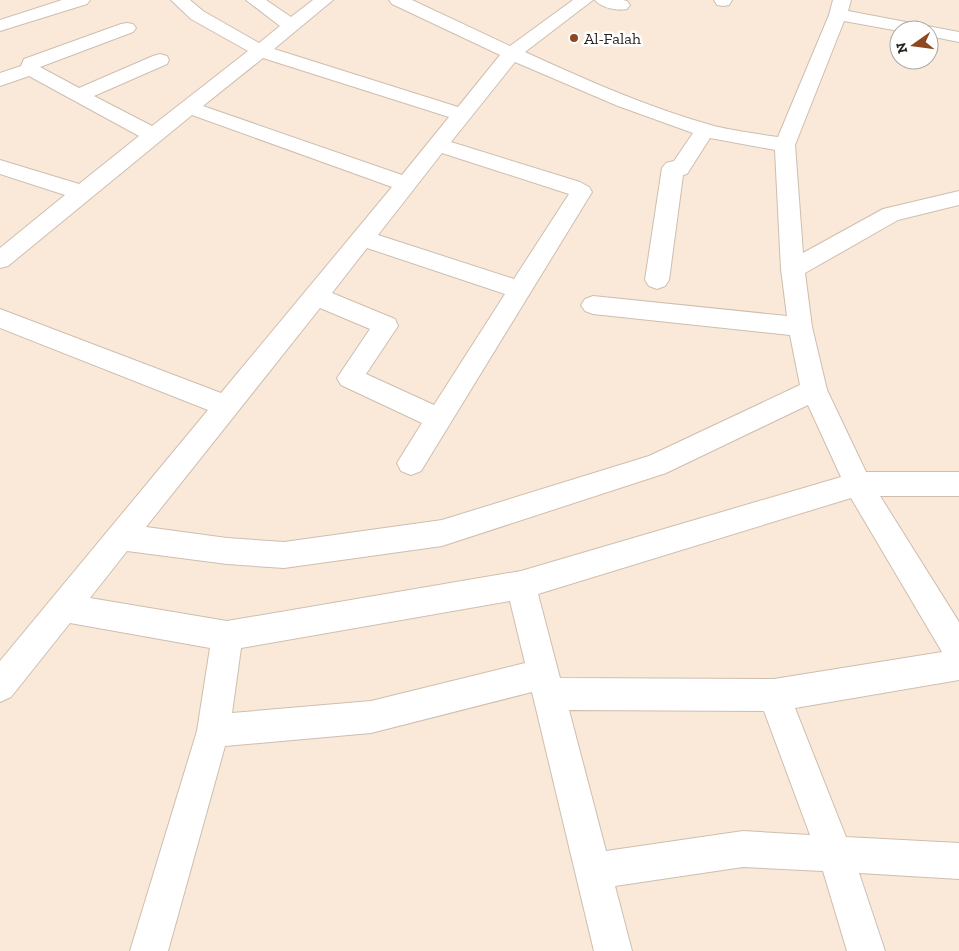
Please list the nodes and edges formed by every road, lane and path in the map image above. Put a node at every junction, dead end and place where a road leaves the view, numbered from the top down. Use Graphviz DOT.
graph roads {
  1 [pos="81,0"];
  2 [pos="180,0"];
  3 [pos="255,0"];
  4 [pos="324,0"];
  5 [pos="398,0"];
  6 [pos="584,0"];
  7 [pos="604,0"];
  8 [pos="621,5"];
  9 [pos="8,7"];
  10 [pos="840,7"];
  11 [pos="33,14"];
  12 [pos="889,21"];
  13 [pos="0,26"];
  14 [pos="292,26"];
  15 [pos="127,28"];
  16 [pos="939,33"];
  17 [pos="959,37"];
  18 [pos="261,51"];
  19 [pos="512,53"];
  20 [pos="160,60"];
  21 [pos="30,69"];
  22 [pos="0,80"];
  23 [pos="79,95"];
  24 [pos="191,108"];
  25 [pos="462,115"];
  26 [pos="705,130"];
  27 [pos="154,136"];
  28 [pos="438,145"];
  29 [pos="785,145"];
  30 [pos="0,167"];
  31 [pos="406,184"];
  32 [pos="80,192"];
  33 [pos="959,198"];
  34 [pos="362,238"];
  35 [pos="0,260"];
  36 [pos="793,269"];
  37 [pos="657,280"];
  38 [pos="521,290"];
  39 [pos="316,296"];
  40 [pos="593,305"];
  41 [pos="0,318"];
  42 [pos="800,327"];
  43 [pos="814,390"];
  44 [pos="227,406"];
  45 [pos="439,418"];
  46 [pos="410,463"];
  47 [pos="858,484"];
  48 [pos="959,484"];
  49 [pos="121,537"];
  50 [pos="521,585"];
  51 [pos="64,608"];
  52 [pos="228,636"];
  53 [pos="959,651"];
  54 [pos="959,665"];
  55 [pos="545,684"];
  56 [pos="0,686"];
  57 [pos="774,696"];
  58 [pos="213,731"];
  59 [pos="836,856"];
  60 [pos="959,861"];
  61 [pos="592,871"];
  62 [pos="149,951"];
  63 [pos="613,951"];
  64 [pos="866,951"];
  1 -- 11 [label="street"];
  2 -- 18 [label="street"];
  3 -- 14 [label="street"];
  4 -- 14 [label="street"];
  5 -- 19 [label="street"];
  6 -- 19 [label="street"];
  7 -- 8 [label="street"];
  9 -- 11 [label="street"];
  10 -- 12 [label="street"];
  10 -- 29 [label="street"];
  11 -- 13 [label="street"];
  14 -- 18 [label="street"];
  15 -- 21 [label="street"];
  16 -- 17 [label="street"];
  18 -- 24 [label="street"];
  18 -- 25 [label="street"];
  19 -- 25 [label="street"];
  19 -- 26 [label="street"];
  20 -- 23 [label="street"];
  21 -- 22 [label="street"];
  21 -- 23 [label="street"];
  23 -- 27 [label="street"];
  24 -- 27 [label="street"];
  24 -- 31 [label="street"];
  25 -- 28 [label="street"];
  26 -- 29 [label="street"];
  26 -- 37 [label="street"];
  27 -- 32 [label="street"];
  28 -- 31 [label="street"];
  28 -- 38 [label="street"];
  29 -- 36 [label="street"];
  30 -- 32 [label="street"];
  31 -- 34 [label="street"];
  32 -- 35 [label="street"];
  33 -- 36 [label="street"];
  34 -- 38 [label="street"];
  34 -- 39 [label="street"];
  36 -- 42 [label="street"];
  38 -- 45 [label="street"];
  39 -- 44 [label="street"];
  39 -- 45 [label="street"];
  40 -- 42 [label="street"];
  41 -- 44 [label="street"];
  42 -- 43 [label="street"];
  43 -- 47 [label="street"];
  43 -- 49 [label="street"];
  44 -- 49 [label="street"];
  45 -- 46 [label="street"];
  47 -- 48 [label="street"];
  47 -- 50 [label="street"];
  47 -- 53 [label="street"];
  49 -- 51 [label="street"];
  50 -- 52 [label="street"];
  50 -- 55 [label="street"];
  51 -- 52 [label="street"];
  51 -- 56 [label="street"];
  52 -- 58 [label="street"];
  54 -- 57 [label="street"];
  55 -- 57 [label="street"];
  55 -- 58 [label="street"];
  55 -- 61 [label="street"];
  57 -- 59 [label="street"];
  58 -- 62 [label="street"];
  59 -- 60 [label="street"];
  59 -- 61 [label="street"];
  59 -- 64 [label="street"];
  61 -- 63 [label="street"];
}
